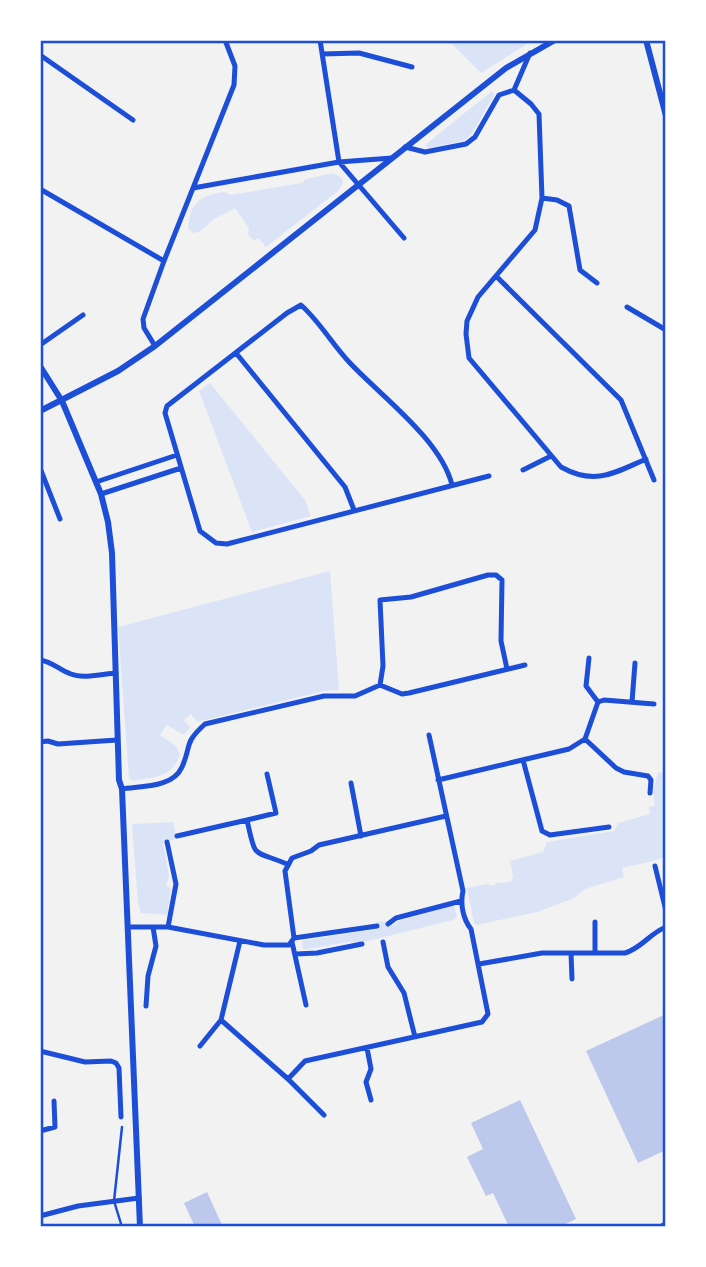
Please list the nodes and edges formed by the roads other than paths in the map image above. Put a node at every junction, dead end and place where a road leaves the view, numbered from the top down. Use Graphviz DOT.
graph roads {
  1 [pos="225,40"];
  2 [pos="320,40"];
  3 [pos="555,40"];
  4 [pos="646,40"];
  5 [pos="530,53"];
  6 [pos="321,54"];
  7 [pos="40,55"];
  8 [pos="412,67"];
  9 [pos="514,90"];
  10 [pos="666,116"];
  11 [pos="134,120"];
  12 [pos="405,147"];
  13 [pos="391,158"];
  14 [pos="339,162"];
  15 [pos="359,184"];
  16 [pos="193,188"];
  17 [pos="40,189"];
  18 [pos="542,198"];
  19 [pos="404,238"];
  20 [pos="164,261"];
  21 [pos="496,276"];
  22 [pos="597,283"];
  23 [pos="626,307"];
  24 [pos="83,315"];
  25 [pos="666,330"];
  26 [pos="40,345"];
  27 [pos="155,346"];
  28 [pos="236,353"];
  29 [pos="40,366"];
  30 [pos="62,401"];
  31 [pos="40,411"];
  32 [pos="177,455"];
  33 [pos="551,456"];
  34 [pos="646,459"];
  35 [pos="40,468"];
  36 [pos="181,468"];
  37 [pos="523,470"];
  38 [pos="489,476"];
  39 [pos="654,480"];
  40 [pos="96,482"];
  41 [pos="452,485"];
  42 [pos="101,494"];
  43 [pos="354,510"];
  44 [pos="60,519"];
  45 [pos="589,658"];
  46 [pos="40,660"];
  47 [pos="635,663"];
  48 [pos="525,665"];
  49 [pos="507,669"];
  50 [pos="116,673"];
  51 [pos="380,685"];
  52 [pos="598,702"];
  53 [pos="632,702"];
  54 [pos="654,704"];
  55 [pos="429,735"];
  56 [pos="117,740"];
  57 [pos="585,740"];
  58 [pos="40,742"];
  59 [pos="523,760"];
  60 [pos="267,774"];
  61 [pos="438,780"];
  62 [pos="351,783"];
  63 [pos="122,789"];
  64 [pos="650,793"];
  65 [pos="446,816"];
  66 [pos="247,820"];
  67 [pos="609,827"];
  68 [pos="177,835"];
  69 [pos="361,836"];
  70 [pos="167,842"];
  71 [pos="287,864"];
  72 [pos="655,866"];
  73 [pos="461,901"];
  74 [pos="666,911"];
  75 [pos="595,922"];
  76 [pos="388,924"];
  77 [pos="377,926"];
  78 [pos="129,927"];
  79 [pos="168,927"];
  80 [pos="153,928"];
  81 [pos="666,928"];
  82 [pos="293,940"];
  83 [pos="240,941"];
  84 [pos="383,942"];
  85 [pos="362,944"];
  86 [pos="571,953"];
  87 [pos="595,953"];
  88 [pos="296,954"];
  89 [pos="478,964"];
  90 [pos="572,979"];
  91 [pos="306,1004"];
  92 [pos="146,1006"];
  93 [pos="221,1020"];
  94 [pos="415,1037"];
  95 [pos="200,1046"];
  96 [pos="367,1048"];
  97 [pos="40,1051"];
  98 [pos="288,1079"];
  99 [pos="371,1100"];
  100 [pos="54,1101"];
  101 [pos="324,1115"];
  102 [pos="121,1117"];
  103 [pos="122,1127"];
  104 [pos="40,1131"];
  105 [pos="139,1198"];
  106 [pos="114,1201"];
  107 [pos="40,1216"];
  108 [pos="122,1227"];
  109 [pos="140,1227"];
  1 -- 16 [label="street"];
  2 -- 6 [label="street"];
  3 -- 5 [label="street"];
  4 -- 10 [label="street"];
  5 -- 9 [label="street"];
  5 -- 12 [label="street"];
  6 -- 8 [label="street"];
  6 -- 14 [label="street"];
  7 -- 11 [label="street"];
  9 -- 12 [label="street"];
  9 -- 18 [label="street"];
  12 -- 13 [label="street"];
  13 -- 14 [label="street"];
  13 -- 15 [label="street"];
  14 -- 15 [label="street"];
  14 -- 16 [label="street"];
  15 -- 19 [label="street"];
  15 -- 27 [label="street"];
  16 -- 20 [label="street"];
  17 -- 20 [label="street"];
  18 -- 21 [label="street"];
  18 -- 22 [label="street"];
  20 -- 27 [label="street"];
  21 -- 33 [label="street"];
  21 -- 34 [label="street"];
  23 -- 25 [label="street"];
  24 -- 26 [label="street"];
  27 -- 30 [label="street"];
  28 -- 32 [label="street"];
  28 -- 41 [label="street"];
  28 -- 43 [label="street"];
  29 -- 30 [label="street"];
  30 -- 31 [label="street"];
  30 -- 40 [label="street"];
  32 -- 36 [label="street"];
  32 -- 40 [label="street"];
  33 -- 34 [label="street"];
  33 -- 37 [label="street"];
  34 -- 39 [label="street"];
  35 -- 44 [label="street"];
  36 -- 42 [label="street"];
  36 -- 43 [label="street"];
  38 -- 41 [label="street"];
  40 -- 42 [label="street"];
  41 -- 43 [label="street"];
  42 -- 50 [label="street"];
  45 -- 52 [label="street"];
  46 -- 50 [label="street"];
  47 -- 53 [label="street"];
  48 -- 49 [label="street"];
  49 -- 51 [label="street"];
  49 -- 51 [label="street"];
  50 -- 56 [label="street"];
  51 -- 63 [label="street"];
  52 -- 53 [label="street"];
  52 -- 57 [label="street"];
  53 -- 54 [label="street"];
  55 -- 61 [label="street"];
  56 -- 58 [label="street"];
  56 -- 63 [label="street"];
  57 -- 59 [label="street"];
  57 -- 64 [label="street"];
  59 -- 61 [label="street"];
  59 -- 67 [label="street"];
  60 -- 66 [label="street"];
  61 -- 65 [label="street"];
  62 -- 69 [label="street"];
  63 -- 78 [label="street"];
  65 -- 69 [label="street"];
  65 -- 73 [label="street"];
  66 -- 68 [label="street"];
  66 -- 71 [label="street"];
  69 -- 71 [label="street"];
  70 -- 79 [label="street"];
  71 -- 82 [label="street"];
  72 -- 74 [label="street"];
  73 -- 76 [label="street"];
  73 -- 89 [label="street"];
  75 -- 87 [label="street"];
  77 -- 82 [label="street"];
  78 -- 80 [label="street"];
  78 -- 105 [label="street"];
  79 -- 80 [label="street"];
  79 -- 83 [label="street"];
  80 -- 92 [label="street"];
  81 -- 87 [label="street"];
  82 -- 83 [label="street"];
  82 -- 88 [label="street"];
  83 -- 93 [label="street"];
  84 -- 94 [label="street"];
  85 -- 88 [label="street"];
  86 -- 87 [label="street"];
  86 -- 89 [label="street"];
  86 -- 90 [label="street"];
  88 -- 91 [label="street"];
  89 -- 94 [label="street"];
  93 -- 95 [label="street"];
  93 -- 98 [label="street"];
  94 -- 96 [label="street"];
  96 -- 98 [label="street"];
  96 -- 99 [label="street"];
  97 -- 102 [label="street"];
  98 -- 101 [label="street"];
  100 -- 104 [label="street"];
  103 -- 106 [label="lane"];
  105 -- 106 [label="street"];
  105 -- 109 [label="street"];
  106 -- 107 [label="street"];
  106 -- 108 [label="lane"];
}
